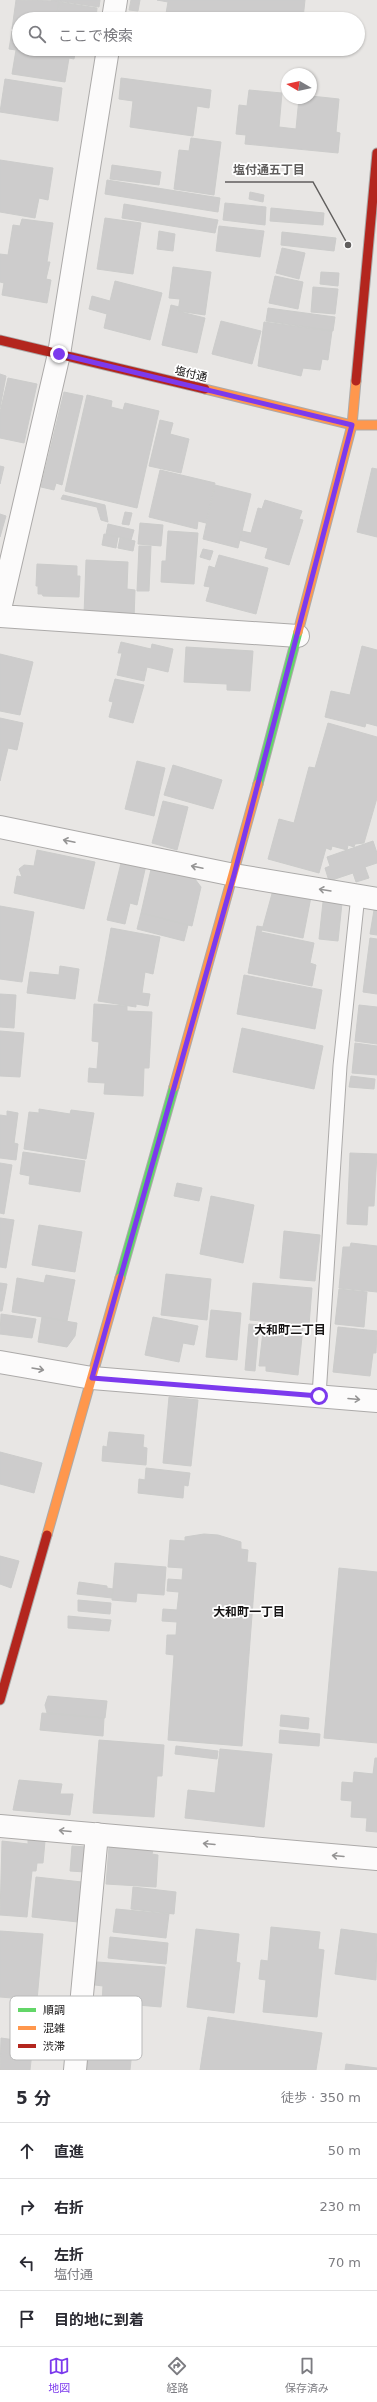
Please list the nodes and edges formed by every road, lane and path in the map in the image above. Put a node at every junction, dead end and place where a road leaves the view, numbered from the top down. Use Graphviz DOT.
graph roads {
  1 [pos="116,0"];
  2 [pos="114,12"];
  3 [pos="107,56"];
  4 [pos="377,153"];
  5 [pos="0,340"];
  6 [pos="59,354"];
  7 [pos="352,425"];
  8 [pos="377,425"];
  9 [pos="0,609"];
  10 [pos="0,616"];
  11 [pos="298,636"];
  12 [pos="0,827"];
  13 [pos="234,875"];
  14 [pos="367,897"];
  15 [pos="0,1362"];
  16 [pos="92,1378"];
  17 [pos="319,1396"];
  18 [pos="377,1401"];
  19 [pos="0,1700"];
  20 [pos="0,1826"];
  21 [pos="97,1834"];
  22 [pos="377,1859"];
  23 [pos="82,1996"];
  24 [pos="76,2060"];
  25 [pos="75,2070"];
  1 -- 2 [label="street"];
  3 -- 6 [label="street"];
  4 -- 7 [label="street"];
  5 -- 6 [label="street, 塩付通"];
  6 -- 7 [label="street, 塩付通"];
  6 -- 9 [label="street"];
  7 -- 8 [label="street, 塩付通"];
  7 -- 11 [label="street"];
  10 -- 11 [label="street"];
  11 -- 13 [label="street"];
  13 -- 12 [label="street, one-way"];
  14 -- 13 [label="street, one-way"];
  13 -- 16 [label="street"];
  14 -- 17 [label="lane"];
  15 -- 16 [label="street, one-way"];
  16 -- 17 [label="street"];
  16 -- 19 [label="street"];
  17 -- 18 [label="street, one-way"];
  21 -- 20 [label="street, one-way"];
  22 -- 21 [label="street, one-way"];
  21 -- 23 [label="street"];
  24 -- 25 [label="street"];
}
